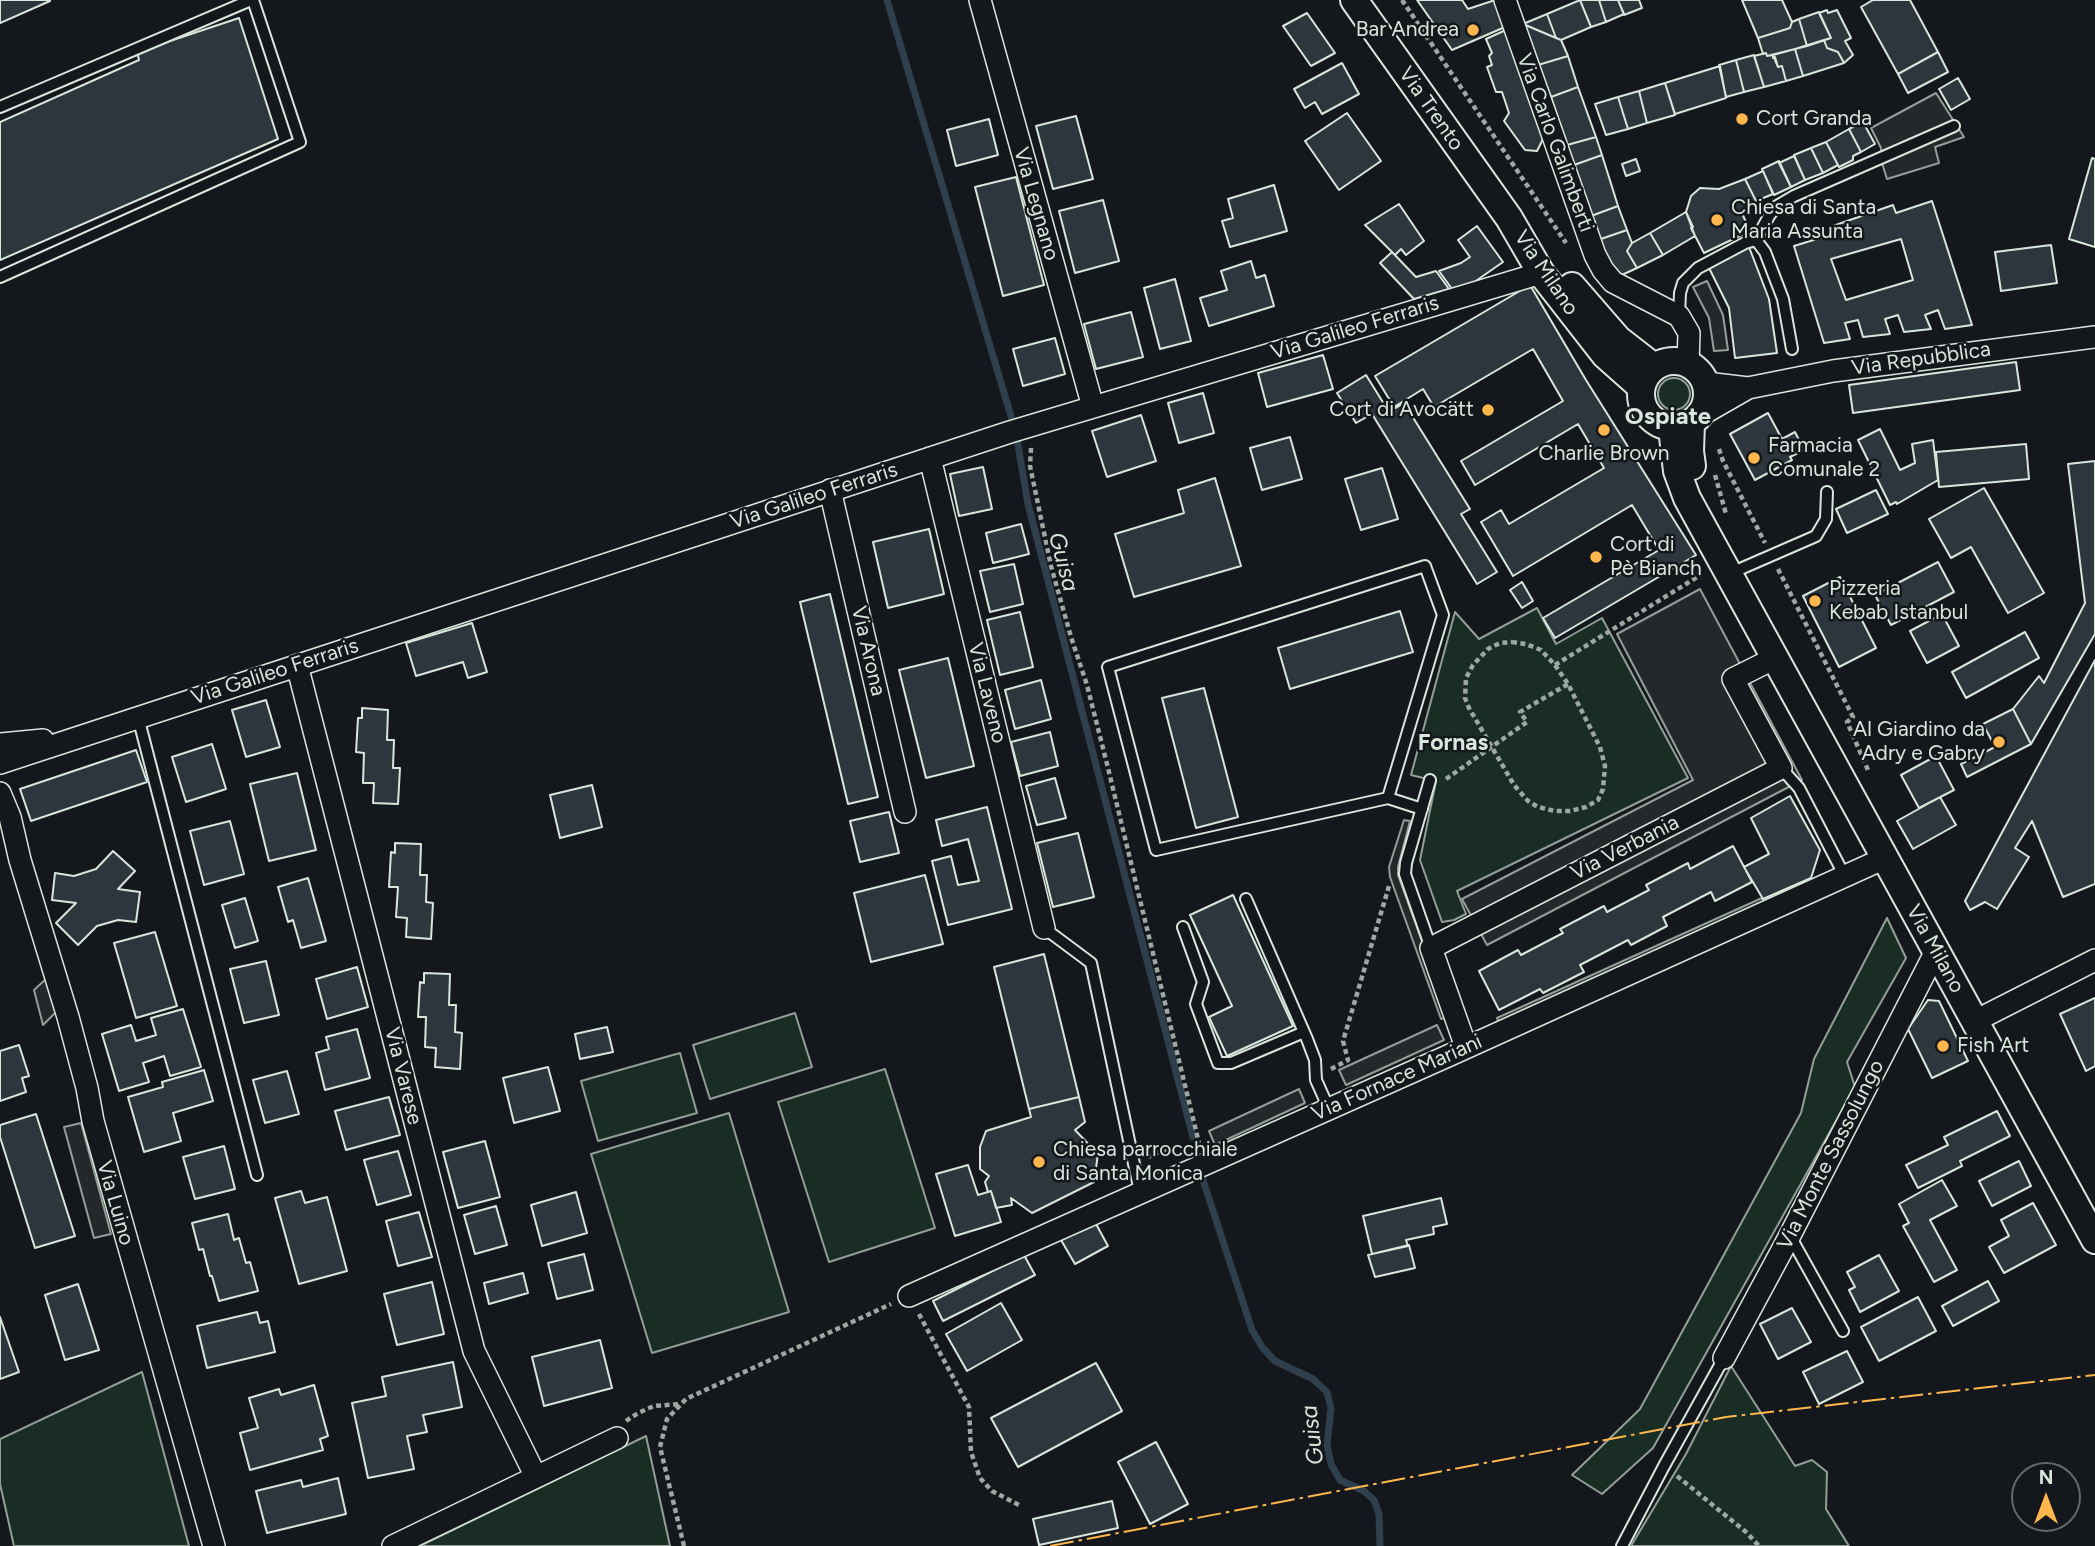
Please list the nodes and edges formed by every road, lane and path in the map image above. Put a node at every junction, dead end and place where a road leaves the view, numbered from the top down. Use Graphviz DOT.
graph roads {
  1 [pos="252,0"];
  2 [pos="979,0"];
  3 [pos="1354,0"];
  4 [pos="1505,0"];
  5 [pos="0,107"];
  6 [pos="1954,126"];
  7 [pos="1509,218"];
  8 [pos="1756,240"];
  9 [pos="1541,273"];
  10 [pos="0,277"];
  11 [pos="1679,316"];
  12 [pos="2095,337"];
  13 [pos="1792,349"];
  14 [pos="1697,373"];
  15 [pos="1647,377"];
  16 [pos="1748,388"];
  17 [pos="1093,407"];
  18 [pos="1688,422"];
  19 [pos="1023,428"];
  20 [pos="1719,449"];
  21 [pos="930,458"];
  22 [pos="1723,461"];
  23 [pos="830,490"];
  24 [pos="1827,492"];
  25 [pos="1726,515"];
  26 [pos="1772,556"];
  27 [pos="1723,572"];
  28 [pos="1775,658"];
  29 [pos="297,665"];
  30 [pos="1555,665"];
  31 [pos="1568,684"];
  32 [pos="138,717"];
  33 [pos="90,734"];
  34 [pos="0,744"];
  35 [pos="1492,746"];
  36 [pos="0,763"];
  37 [pos="1781,768"];
  38 [pos="1871,776"];
  39 [pos="1436,782"];
  40 [pos="0,793"];
  41 [pos="1388,798"];
  42 [pos="1422,809"];
  43 [pos="905,812"];
  44 [pos="0,822"];
  45 [pos="1885,858"];
  46 [pos="20,860"];
  47 [pos="1840,867"];
  48 [pos="1389,886"];
  49 [pos="1246,899"];
  50 [pos="1044,928"];
  51 [pos="1183,928"];
  52 [pos="1431,948"];
  53 [pos="1936,951"];
  54 [pos="2095,960"];
  55 [pos="1975,1021"];
  56 [pos="1304,1032"];
  57 [pos="1466,1047"];
  58 [pos="1331,1069"];
  59 [pos="1329,1108"];
  60 [pos="1205,1164"];
  61 [pos="257,1175"];
  62 [pos="1140,1192"];
  63 [pos="1790,1236"];
  64 [pos="2095,1240"];
  65 [pos="909,1296"];
  66 [pos="1843,1331"];
  67 [pos="1724,1358"];
  68 [pos="681,1404"];
  69 [pos="617,1438"];
  70 [pos="1664,1465"];
  71 [pos="536,1477"];
  72 [pos="1019,1505"];
  73 [pos="214,1546"];
  74 [pos="393,1546"];
  75 [pos="684,1546"];
  76 [pos="1622,1546"];
  77 [pos="1759,1546"];
  1 -- 5 [label="lane"];
  1 -- 10 [label="lane"];
  2 -- 17 [label="street, Via Legnano"];
  3 -- 7 [label="street, Via Trento"];
  4 -- 11 [label="street, Via Carlo Galimberti"];
  6 -- 8 [label="lane"];
  7 -- 9 [label="street, Via Milano"];
  7 -- 15 [label="street, Via Milano"];
  8 -- 11 [label="lane"];
  8 -- 13 [label="lane"];
  9 -- 15 [label="street, Via Milano"];
  9 -- 17 [label="street, Via Galileo Ferraris"];
  11 -- 14 [label="street"];
  12 -- 16 [label="street, Via Repubblica"];
  14 -- 15 [label="street"];
  14 -- 16 [label="street, Via Repubblica"];
  14 -- 18 [label="street"];
  15 -- 18 [label="street"];
  16 -- 18 [label="street, Via Repubblica"];
  17 -- 19 [label="street, Via Galileo Ferraris"];
  18 -- 27 [label="street, Via Milano"];
  19 -- 21 [label="street, Via Galileo Ferraris"];
  19 -- 60 [label="path"];
  20 -- 22 [label="path"];
  21 -- 23 [label="street, Via Galileo Ferraris"];
  21 -- 50 [label="street, Via Laveno"];
  22 -- 25 [label="path"];
  22 -- 26 [label="path"];
  23 -- 29 [label="street, Via Galileo Ferraris"];
  23 -- 43 [label="street, Via Arona"];
  24 -- 26 [label="lane"];
  26 -- 27 [label="lane"];
  26 -- 38 [label="path"];
  27 -- 28 [label="street, Via Milano"];
  27 -- 30 [label="path"];
  28 -- 37 [label="street"];
  28 -- 45 [label="street, Via Milano"];
  29 -- 32 [label="street, Via Galileo Ferraris"];
  29 -- 71 [label="street, Via Varese"];
  30 -- 31 [label="path"];
  30 -- 35 [label="path"];
  31 -- 35 [label="path"];
  31 -- 35 [label="path"];
  32 -- 33 [label="street, Via Galileo Ferraris"];
  32 -- 61 [label="lane"];
  33 -- 34 [label="street, Via Galileo Ferraris"];
  33 -- 36 [label="street, Via Galileo Ferraris"];
  35 -- 39 [label="path"];
  37 -- 47 [label="lane"];
  37 -- 52 [label="street, Via Verbania"];
  39 -- 42 [label="lane"];
  40 -- 46 [label="street, Via Luino"];
  41 -- 41 [label="lane"];
  41 -- 42 [label="lane"];
  42 -- 52 [label="lane"];
  44 -- 46 [label="street, Via Luino"];
  45 -- 53 [label="street, Via Milano"];
  45 -- 57 [label="street, Via Fornace Mariani"];
  46 -- 73 [label="street, Via Luino"];
  48 -- 58 [label="path"];
  49 -- 56 [label="lane"];
  50 -- 62 [label="lane"];
  51 -- 56 [label="lane"];
  52 -- 57 [label="street"];
  53 -- 55 [label="street, Via Milano"];
  53 -- 63 [label="street, Via Monte Sassolungo"];
  54 -- 55 [label="street"];
  55 -- 64 [label="street, Via Milano"];
  56 -- 59 [label="lane"];
  57 -- 59 [label="street, Via Fornace Mariani"];
  59 -- 60 [label="street, Via Fornace Mariani"];
  60 -- 62 [label="street, Via Fornace Mariani"];
  62 -- 65 [label="street, Via Fornace Mariani"];
  63 -- 66 [label="lane"];
  63 -- 67 [label="street, Via Monte Sassolungo"];
  65 -- 68 [label="path"];
  65 -- 72 [label="path"];
  67 -- 70 [label="lane"];
  68 -- 69 [label="path"];
  68 -- 75 [label="path"];
  69 -- 71 [label="street"];
  70 -- 76 [label="lane"];
  70 -- 77 [label="path"];
  71 -- 74 [label="street"];
}
